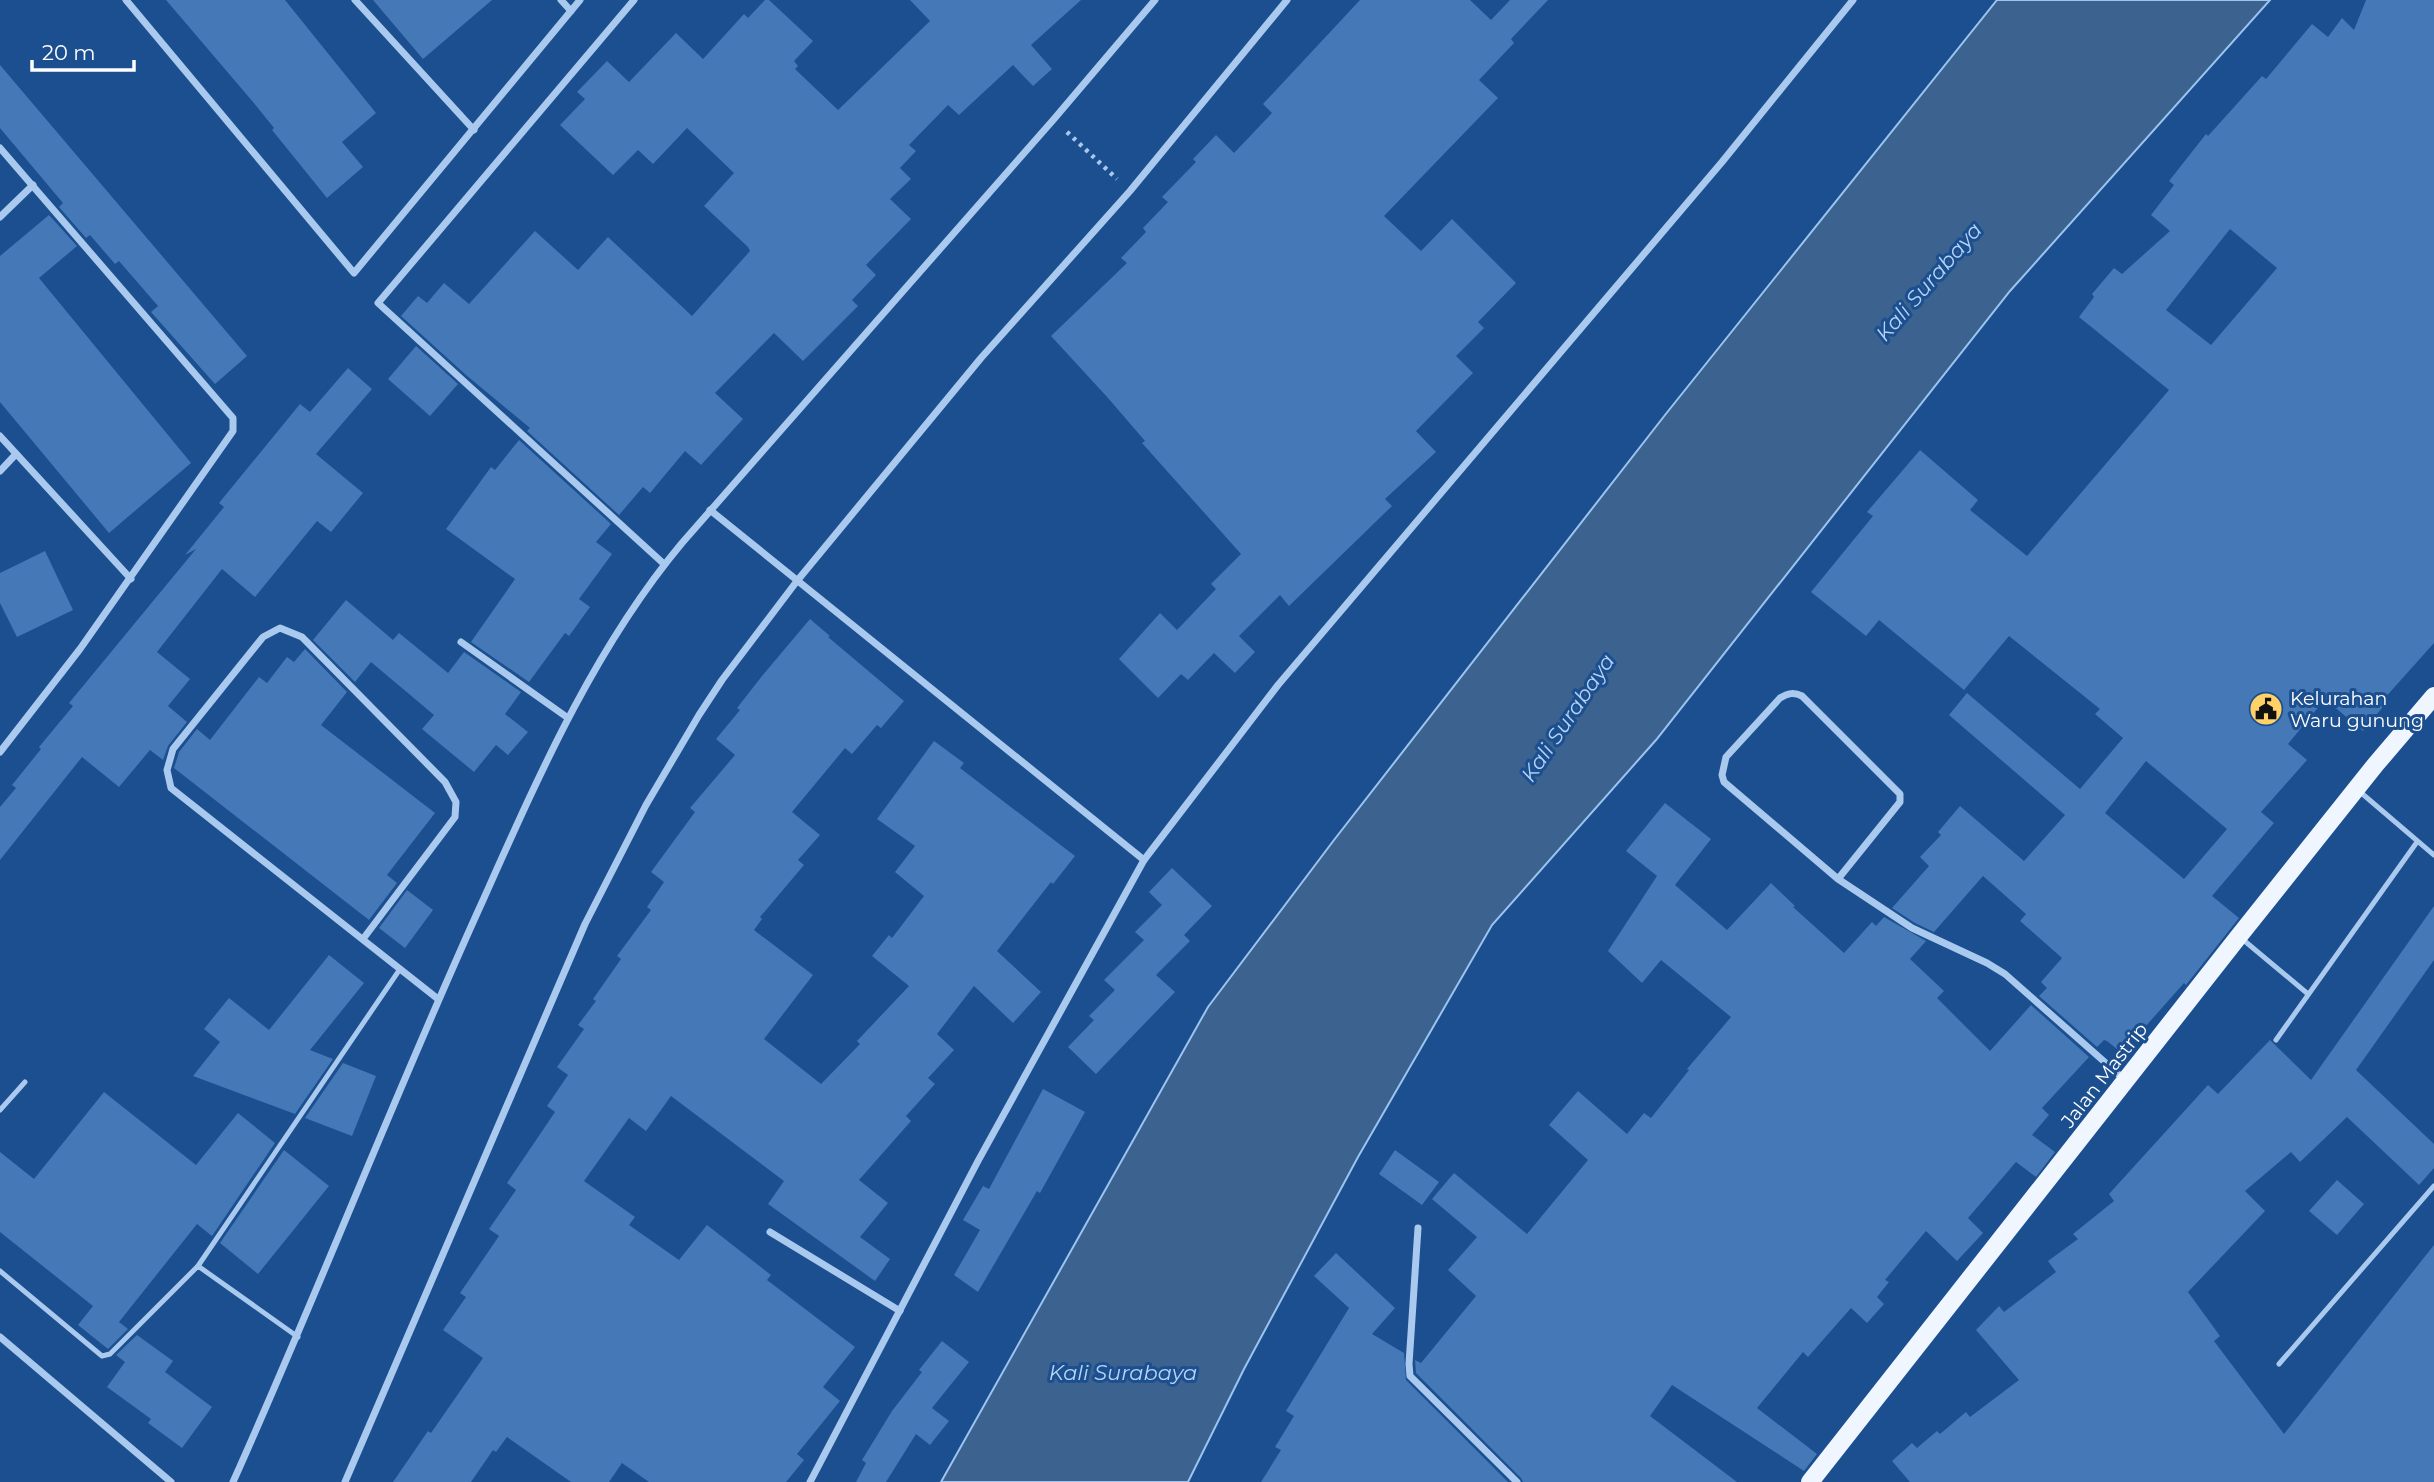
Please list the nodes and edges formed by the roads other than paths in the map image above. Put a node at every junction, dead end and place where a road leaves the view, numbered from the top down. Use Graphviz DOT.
graph roads {
  1 [pos="126,0"];
  2 [pos="355,0"];
  3 [pos="561,0"];
  4 [pos="580,0"];
  5 [pos="634,0"];
  6 [pos="1155,0"];
  7 [pos="1287,0"];
  8 [pos="1853,0"];
  9 [pos="571,11"];
  10 [pos="474,130"];
  11 [pos="0,148"];
  12 [pos="33,185"];
  13 [pos="0,217"];
  14 [pos="0,436"];
  15 [pos="16,454"];
  16 [pos="0,471"];
  17 [pos="710,510"];
  18 [pos="664,564"];
  19 [pos="131,579"];
  20 [pos="797,581"];
  21 [pos="461,642"];
  22 [pos="2434,696"];
  23 [pos="568,718"];
  24 [pos="0,752"];
  25 [pos="2356,788"];
  26 [pos="2417,842"];
  27 [pos="2434,855"];
  28 [pos="1144,860"];
  29 [pos="1838,879"];
  30 [pos="2238,936"];
  31 [pos="363,939"];
  32 [pos="400,970"];
  33 [pos="2308,995"];
  34 [pos="438,999"];
  35 [pos="2276,1040"];
  36 [pos="2126,1081"];
  37 [pos="25,1082"];
  38 [pos="0,1110"];
  39 [pos="2434,1186"];
  40 [pos="1418,1228"];
  41 [pos="769,1232"];
  42 [pos="198,1266"];
  43 [pos="0,1271"];
  44 [pos="900,1311"];
  45 [pos="298,1336"];
  46 [pos="0,1337"];
  47 [pos="2279,1364"];
  48 [pos="171,1482"];
  49 [pos="233,1482"];
  50 [pos="345,1482"];
  51 [pos="810,1482"];
  52 [pos="1517,1482"];
  53 [pos="1810,1482"];
  1 -- 10 [label="street"];
  2 -- 10 [label="street"];
  3 -- 9 [label="street"];
  4 -- 9 [label="street"];
  5 -- 18 [label="street"];
  6 -- 17 [label="street"];
  7 -- 20 [label="street"];
  8 -- 28 [label="street"];
  9 -- 10 [label="street"];
  11 -- 12 [label="street"];
  12 -- 13 [label="street"];
  12 -- 19 [label="street"];
  14 -- 15 [label="street"];
  15 -- 16 [label="street"];
  15 -- 19 [label="street"];
  17 -- 18 [label="street"];
  17 -- 20 [label="street"];
  18 -- 23 [label="street"];
  19 -- 24 [label="street"];
  20 -- 28 [label="street"];
  20 -- 50 [label="street"];
  21 -- 23 [label="street"];
  22 -- 25 [label="main road, Jalan Mastrip"];
  23 -- 34 [label="street"];
  25 -- 26 [label="lane"];
  25 -- 30 [label="main road, Jalan Mastrip"];
  26 -- 27 [label="lane"];
  26 -- 33 [label="lane"];
  28 -- 44 [label="street"];
  29 -- 29 [label="street"];
  29 -- 36 [label="street"];
  30 -- 33 [label="lane"];
  30 -- 36 [label="main road, Jalan Mastrip"];
  31 -- 31 [label="street"];
  31 -- 32 [label="street"];
  32 -- 34 [label="street"];
  32 -- 42 [label="lane"];
  33 -- 35 [label="lane"];
  34 -- 45 [label="street"];
  36 -- 53 [label="main road, Jalan Mastrip"];
  37 -- 38 [label="lane"];
  39 -- 47 [label="lane"];
  40 -- 52 [label="street"];
  41 -- 44 [label="street"];
  42 -- 43 [label="lane"];
  42 -- 45 [label="lane"];
  44 -- 51 [label="street"];
  45 -- 49 [label="street"];
  46 -- 48 [label="street"];
}
